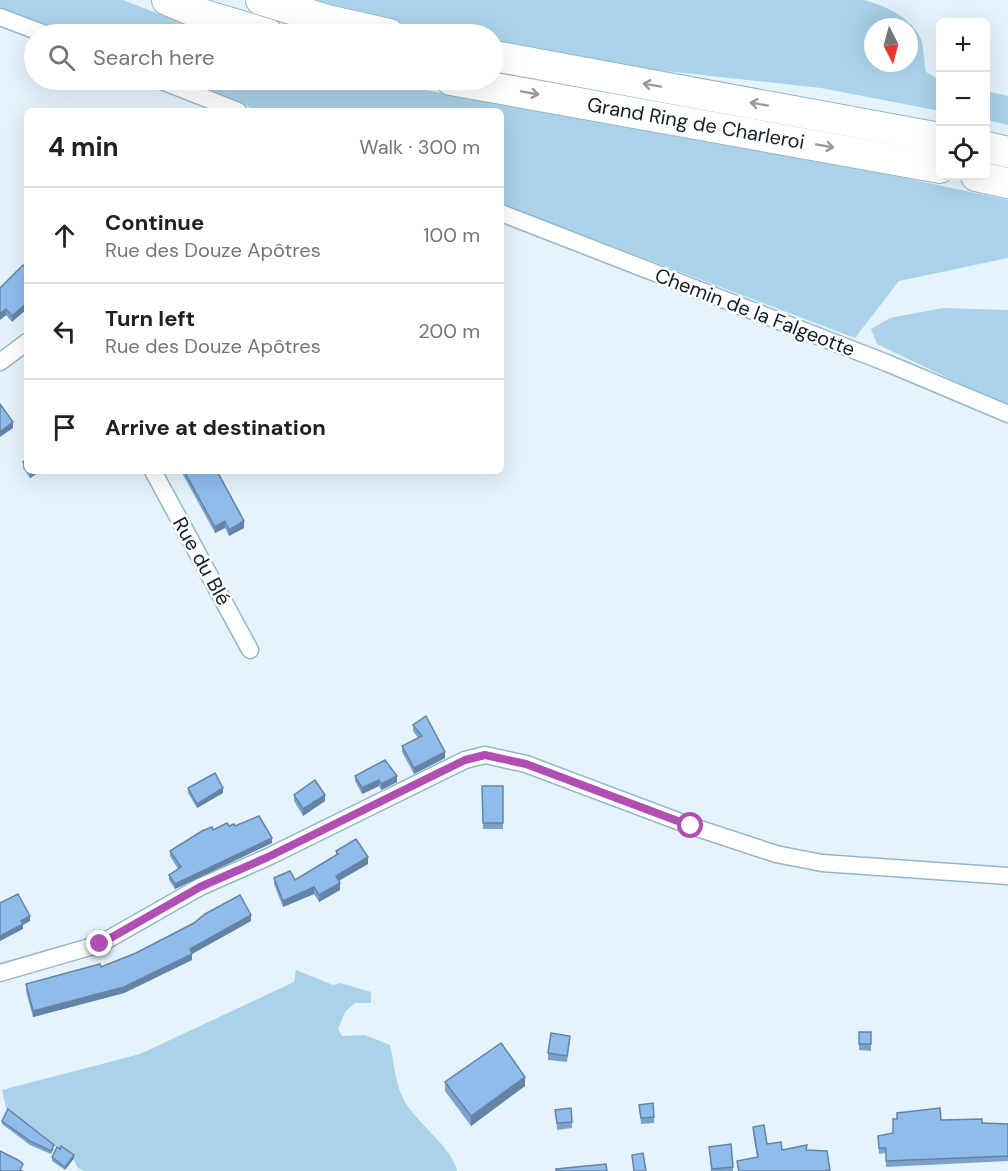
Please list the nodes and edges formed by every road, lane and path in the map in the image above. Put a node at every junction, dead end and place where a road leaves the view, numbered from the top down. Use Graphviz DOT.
graph roads {
  1 [pos="167,0"];
  2 [pos="261,0"];
  3 [pos="0,17"];
  4 [pos="235,24"];
  5 [pos="344,24"];
  6 [pos="24,26"];
  7 [pos="504,58"];
  8 [pos="184,90"];
  9 [pos="504,90"];
  10 [pos="230,108"];
  11 [pos="936,137"];
  12 [pos="990,148"];
  13 [pos="1008,152"];
  14 [pos="936,167"];
  15 [pos="990,179"];
  16 [pos="1008,183"];
  17 [pos="504,214"];
  18 [pos="24,344"];
  19 [pos="0,362"];
  20 [pos="1008,414"];
  21 [pos="155,474"];
  22 [pos="250,650"];
  23 [pos="1008,876"];
  24 [pos="0,973"];
  1 -- 4 [label="highway"];
  2 -- 5 [label="highway"];
  3 -- 6 [label="street"];
  11 -- 7 [label="highway, Grand Ring de Charleroi, one-way"];
  8 -- 10 [label="street"];
  9 -- 14 [label="highway, Grand Ring de Charleroi, one-way"];
  12 -- 13 [label="highway"];
  15 -- 16 [label="highway"];
  17 -- 20 [label="street, Chemin de la Falgeotte"];
  18 -- 19 [label="street"];
  21 -- 22 [label="street, Rue du Blé"];
  23 -- 24 [label="street"];
}
